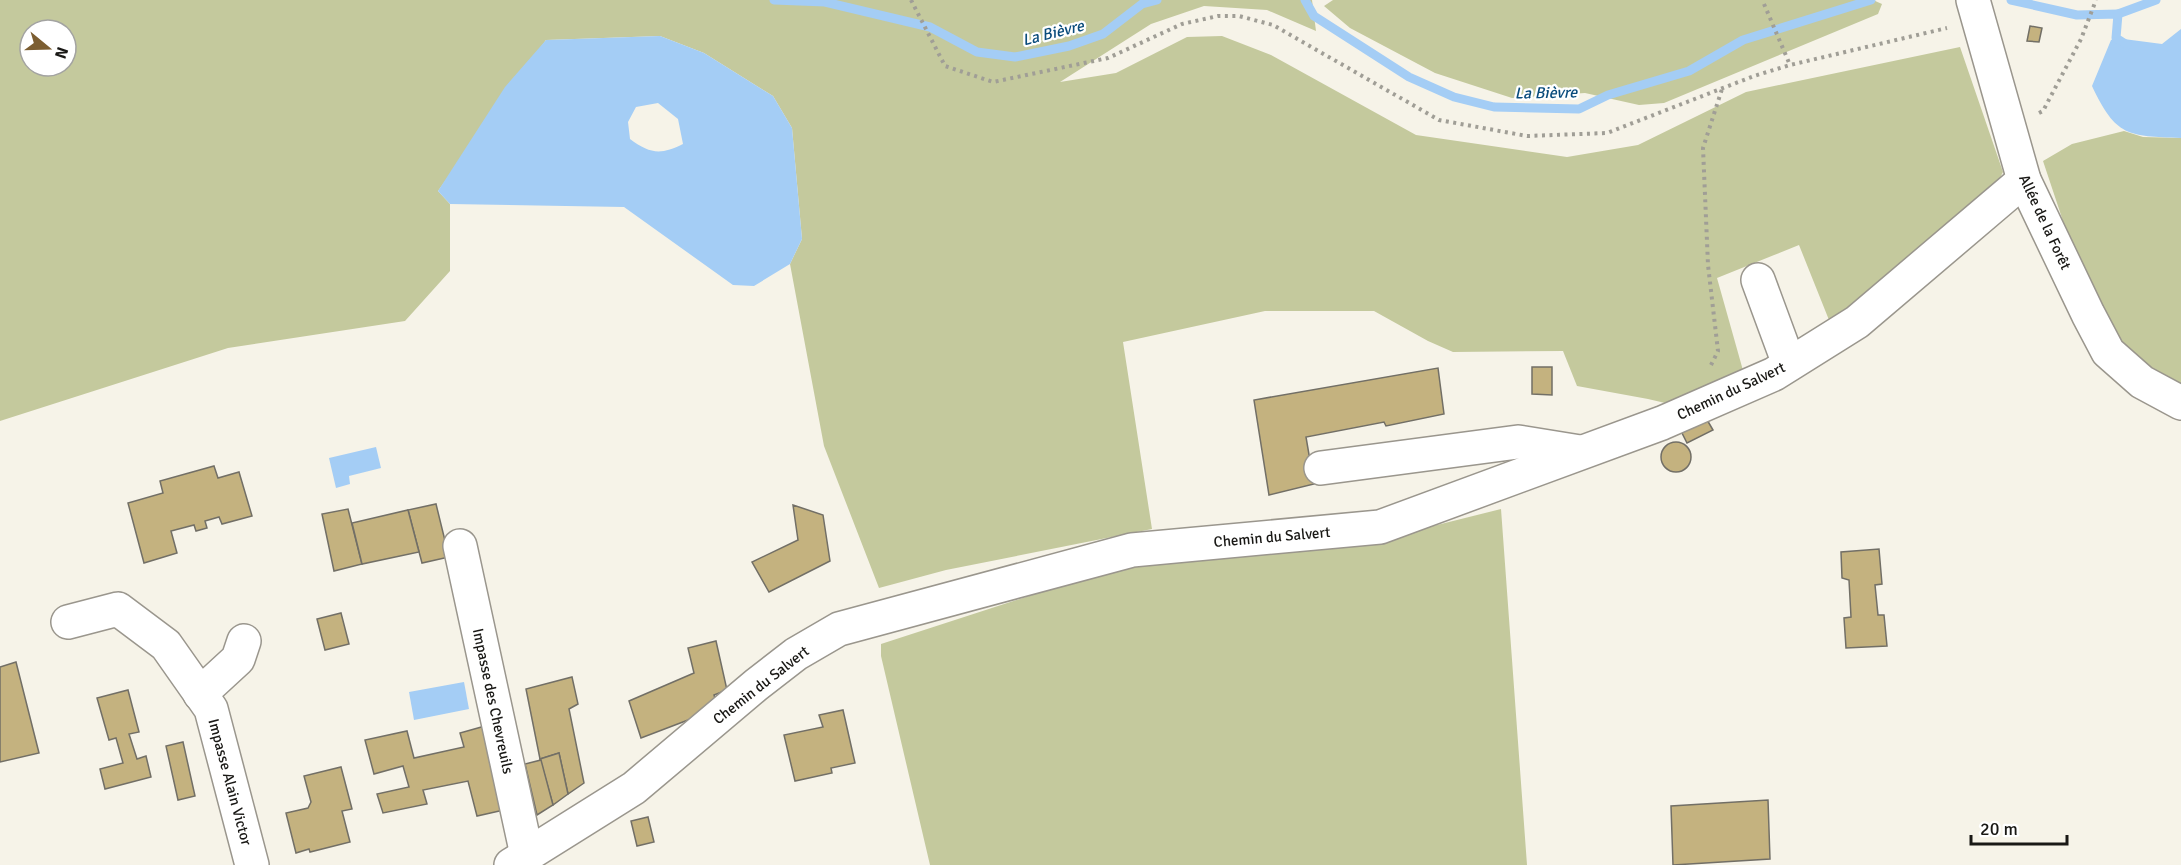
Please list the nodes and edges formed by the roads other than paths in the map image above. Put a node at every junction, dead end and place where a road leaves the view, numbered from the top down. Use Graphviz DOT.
graph roads {
  1 [pos="1976,10"];
  2 [pos="2024,180"];
  3 [pos="1758,280"];
  4 [pos="1789,364"];
  5 [pos="2181,403"];
  6 [pos="1581,453"];
  7 [pos="1321,468"];
  8 [pos="460,546"];
  9 [pos="68,622"];
  10 [pos="244,641"];
  11 [pos="200,694"];
  12 [pos="519,860"];
  13 [pos="252,865"];
  1 -- 2 [label="street, Allée de la Forêt"];
  2 -- 4 [label="street, Chemin du Salvert"];
  2 -- 5 [label="street, Allée de la Forêt"];
  3 -- 4 [label="street"];
  4 -- 6 [label="street, Chemin du Salvert"];
  6 -- 7 [label="street"];
  6 -- 12 [label="street, Chemin du Salvert"];
  8 -- 12 [label="street, Impasse des Chevreuils"];
  9 -- 11 [label="street, Impasse Alain Victor"];
  10 -- 11 [label="street"];
  11 -- 13 [label="street, Impasse Alain Victor"];
}
